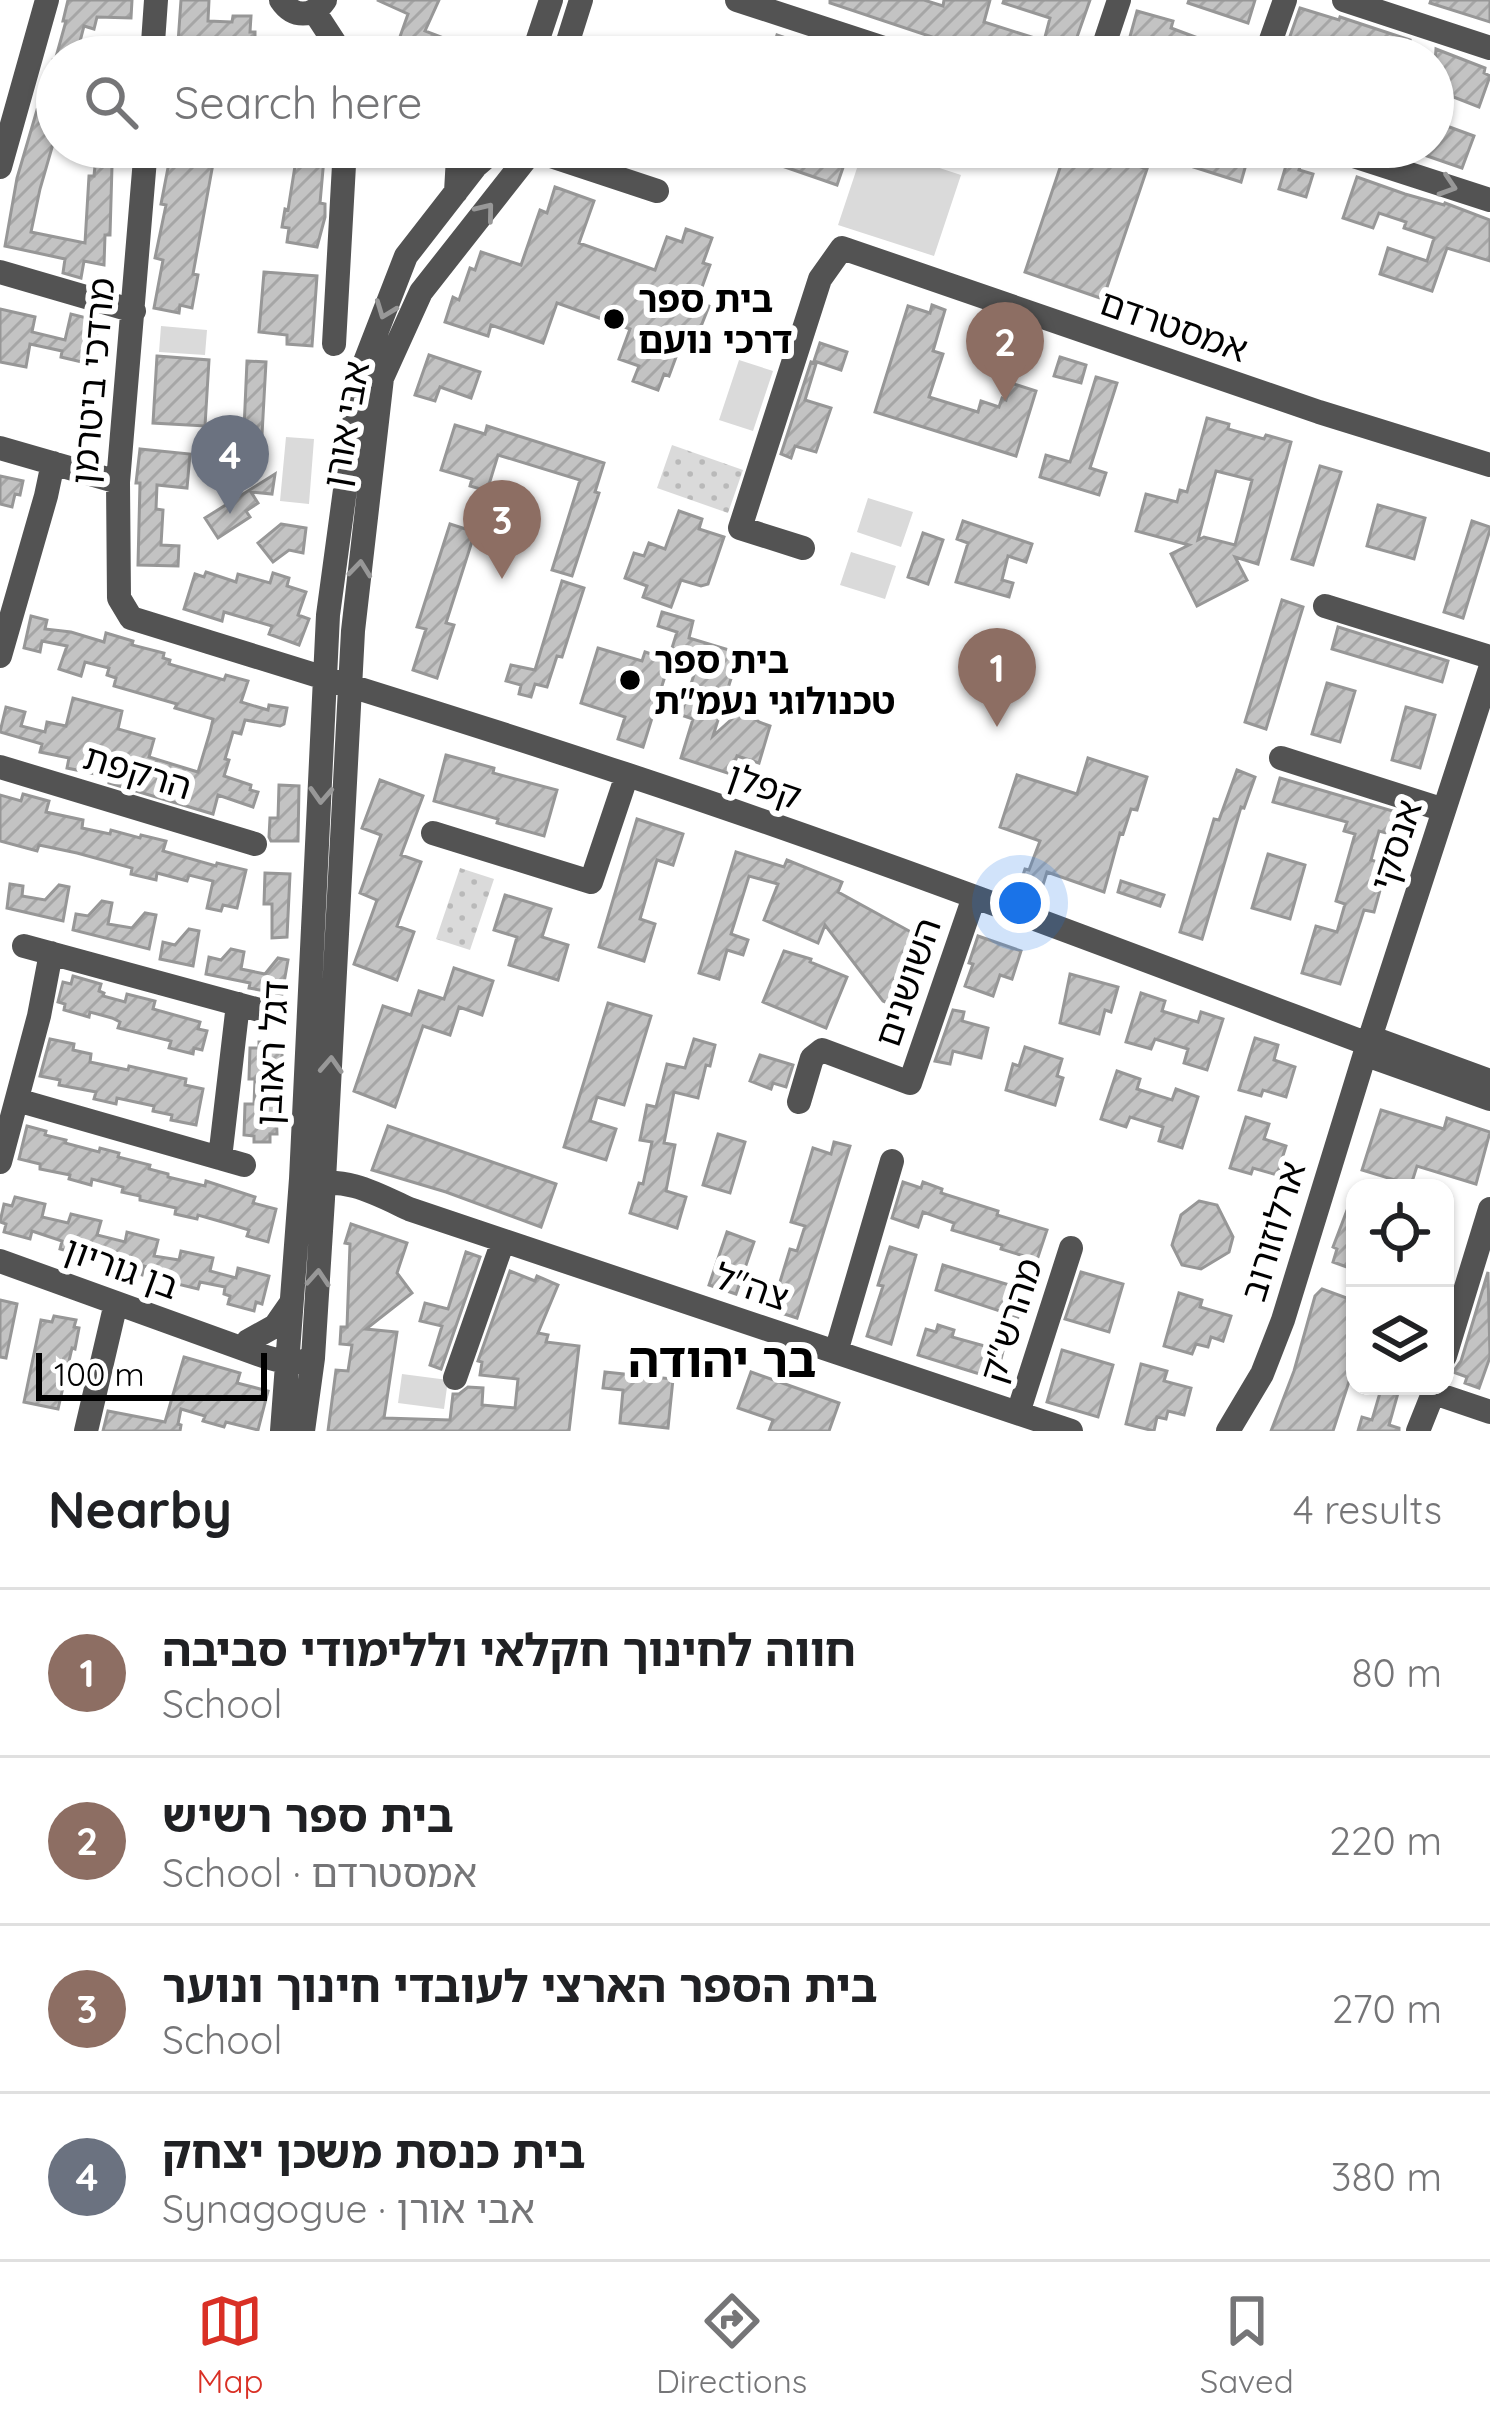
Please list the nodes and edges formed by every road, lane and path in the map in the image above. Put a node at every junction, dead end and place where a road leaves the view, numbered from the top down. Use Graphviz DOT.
graph roads {
  1 [pos="47,0"];
  2 [pos="156,0"];
  3 [pos="281,0"];
  4 [pos="550,0"];
  5 [pos="580,0"];
  6 [pos="737,0"];
  7 [pos="1119,0"];
  8 [pos="1285,0"];
  9 [pos="1344,0"];
  10 [pos="320,6"];
  11 [pos="37,36"];
  12 [pos="153,36"];
  13 [pos="334,36"];
  14 [pos="539,36"];
  15 [pos="569,36"];
  16 [pos="847,36"];
  17 [pos="1107,36"];
  18 [pos="1272,36"];
  19 [pos="1454,36"];
  20 [pos="1454,36"];
  21 [pos="36,39"];
  22 [pos="1490,48"];
  23 [pos="0,167"];
  24 [pos="144,168"];
  25 [pos="344,168"];
  26 [pos="457,168"];
  27 [pos="475,168"];
  28 [pos="516,168"];
  29 [pos="1391,168"];
  30 [pos="587,169"];
  31 [pos="657,191"];
  32 [pos="456,193"];
  33 [pos="1490,200"];
  34 [pos="0,272"];
  35 [pos="134,310"];
  36 [pos="334,344"];
  37 [pos="0,448"];
  38 [pos="53,463"];
  39 [pos="1490,466"];
  40 [pos="118,482"];
  41 [pos="803,548"];
  42 [pos="1325,606"];
  43 [pos="131,618"];
  44 [pos="0,656"];
  45 [pos="1490,657"];
  46 [pos="1490,669"];
  47 [pos="339,682"];
  48 [pos="1281,758"];
  49 [pos="0,767"];
  50 [pos="628,775"];
  51 [pos="1444,809"];
  52 [pos="433,833"];
  53 [pos="255,844"];
  54 [pos="974,897"];
  55 [pos="24,946"];
  56 [pos="51,953"];
  57 [pos="238,1004"];
  58 [pos="274,1014"];
  59 [pos="1368,1044"];
  60 [pos="1490,1081"];
  61 [pos="1490,1099"];
  62 [pos="17,1100"];
  63 [pos="799,1102"];
  64 [pos="892,1161"];
  65 [pos="0,1162"];
  66 [pos="316,1190"];
  67 [pos="1490,1209"];
  68 [pos="503,1240"];
  69 [pos="1071,1248"];
  70 [pos="1483,1256"];
  71 [pos="0,1262"];
  72 [pos="292,1301"];
  73 [pos="116,1303"];
  74 [pos="1454,1332"];
  75 [pos="219,1340"];
  76 [pos="248,1341"];
  77 [pos="836,1352"];
  78 [pos="296,1356"];
  79 [pos="454,1378"];
  80 [pos="1433,1395"];
  81 [pos="1448,1395"];
  82 [pos="1490,1412"];
  83 [pos="1018,1413"];
  84 [pos="86,1431"];
  85 [pos="282,1431"];
  86 [pos="303,1431"];
  87 [pos="1071,1431"];
  88 [pos="1228,1431"];
  89 [pos="1418,1431"];
  1 -- 11 [label="street"];
  2 -- 12 [label="street"];
  3 -- 10 [label="street"];
  4 -- 14 [label="street"];
  5 -- 15 [label="street"];
  6 -- 16 [label="street"];
  7 -- 17 [label="street"];
  8 -- 18 [label="street"];
  9 -- 20 [label="street"];
  10 -- 13 [label="street"];
  19 -- 22 [label="street"];
  21 -- 23 [label="street"];
  24 -- 35 [label="street, מרדכי ביטרמן"];
  25 -- 36 [label="street"];
  26 -- 32 [label="street"];
  27 -- 32 [label="street, אבי אורן"];
  47 -- 28 [label="street, אבי אורן, one-way"];
  29 -- 33 [label="street, one-way"];
  30 -- 31 [label="street"];
  32 -- 47 [label="street, אבי אורן, one-way"];
  34 -- 35 [label="street"];
  35 -- 40 [label="street, מרדכי ביטרמן"];
  37 -- 38 [label="street"];
  38 -- 40 [label="street"];
  38 -- 44 [label="street"];
  39 -- 41 [label="street, אמסטרדם"];
  40 -- 43 [label="street, מרדכי ביטרמן"];
  42 -- 45 [label="street"];
  43 -- 47 [label="street, קפלן"];
  46 -- 51 [label="street, אנסקי"];
  47 -- 50 [label="street, קפלן"];
  47 -- 66 [label="street, דגל ראובן"];
  48 -- 51 [label="street"];
  49 -- 53 [label="street, הרקפת"];
  50 -- 52 [label="street"];
  50 -- 54 [label="street, קפלן"];
  51 -- 59 [label="street, אנסקי"];
  54 -- 59 [label="street, קפלן"];
  54 -- 63 [label="street, השושנים"];
  55 -- 56 [label="street"];
  56 -- 57 [label="street"];
  56 -- 62 [label="street"];
  57 -- 58 [label="street"];
  57 -- 62 [label="street"];
  59 -- 60 [label="street, קפלן"];
  59 -- 61 [label="street, קפלן"];
  59 -- 88 [label="street, ארלוזורוב"];
  62 -- 65 [label="street"];
  64 -- 77 [label="street"];
  66 -- 68 [label="street, צה\"ל"];
  66 -- 72 [label="street, דגל ראובן"];
  78 -- 66 [label="street, דגל ראובן, one-way"];
  67 -- 70 [label="street"];
  68 -- 77 [label="street, צה\"ל"];
  68 -- 79 [label="street"];
  69 -- 83 [label="street, מהרש\"ק"];
  70 -- 74 [label="street"];
  71 -- 73 [label="street, בן גוריון"];
  72 -- 76 [label="street"];
  72 -- 78 [label="street, דגל ראובן"];
  73 -- 75 [label="street, בן גוריון"];
  73 -- 84 [label="street"];
  75 -- 76 [label="street, בן גוריון"];
  75 -- 78 [label="street, בן גוריון"];
  76 -- 78 [label="street, בן גוריון"];
  77 -- 83 [label="street, צה\"ל"];
  78 -- 85 [label="street, דגל ראובן"];
  78 -- 86 [label="street, דגל ראובן"];
  80 -- 89 [label="street"];
  81 -- 82 [label="street"];
  83 -- 87 [label="street, צה\"ל"];
}
